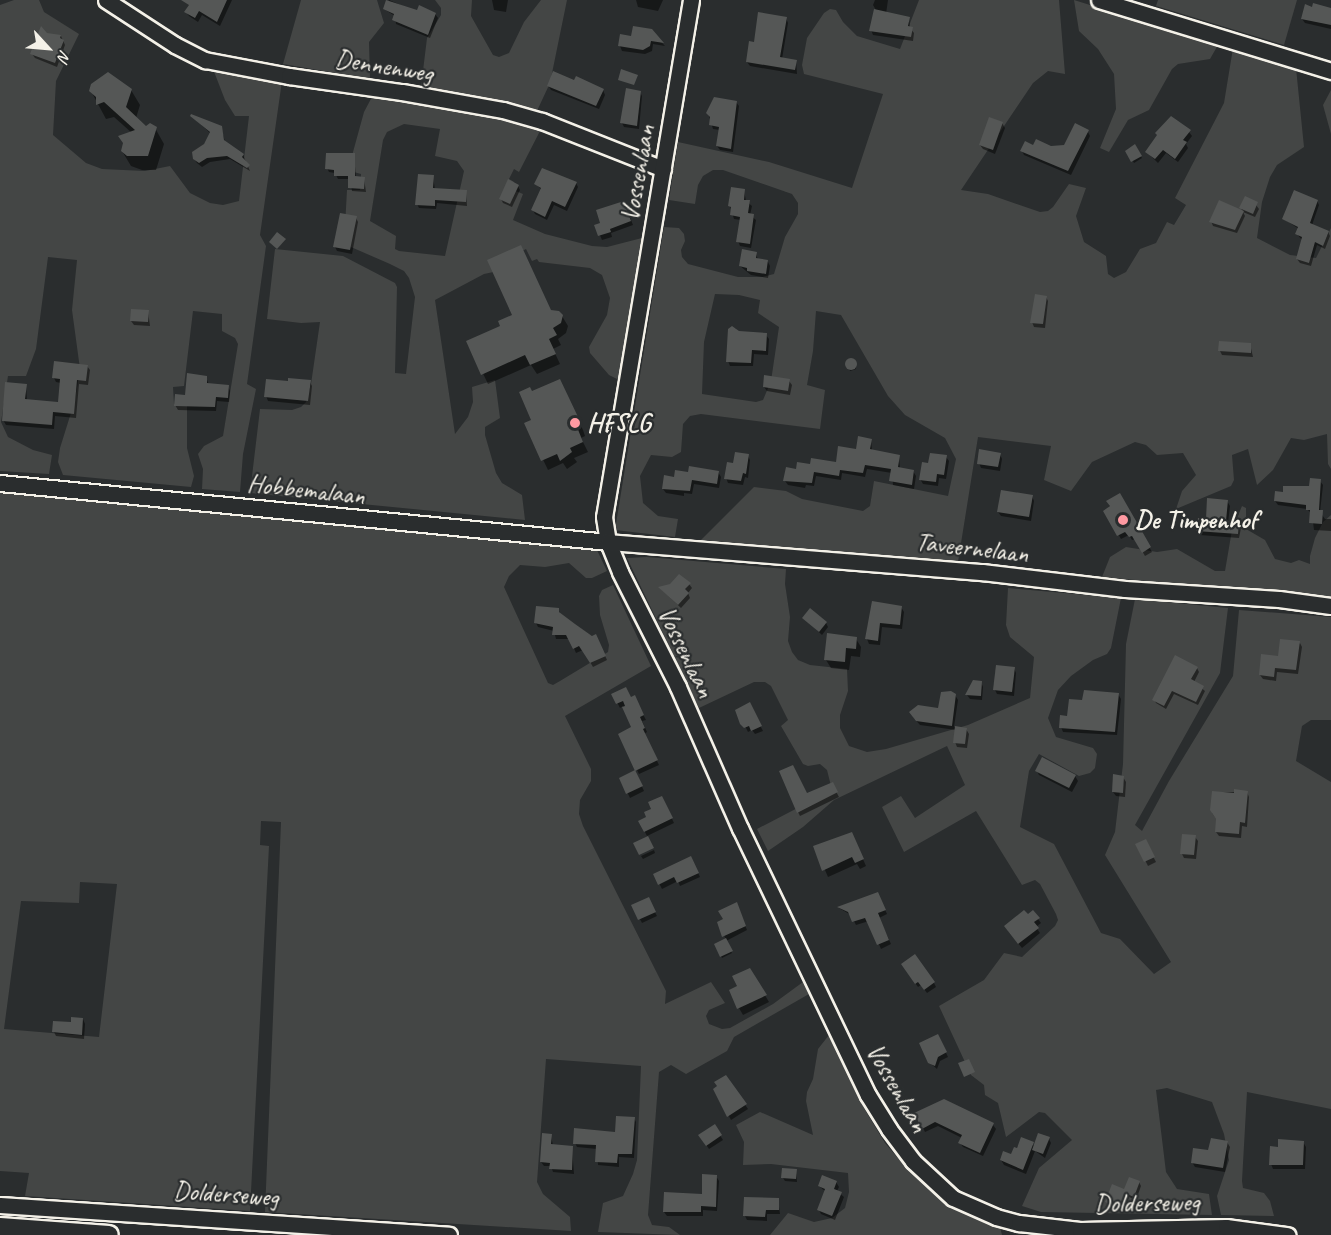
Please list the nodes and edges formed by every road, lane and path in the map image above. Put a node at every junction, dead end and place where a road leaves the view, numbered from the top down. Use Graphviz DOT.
graph roads {
  1 [pos="106,0"];
  2 [pos="691,0"];
  3 [pos="1099,0"];
  4 [pos="1331,71"];
  5 [pos="663,169"];
  6 [pos="0,483"];
  7 [pos="608,543"];
  8 [pos="1331,606"];
  9 [pos="0,1205"];
  10 [pos="0,1227"];
  11 [pos="1017,1229"];
  12 [pos="109,1235"];
  13 [pos="449,1235"];
  14 [pos="1287,1235"];
  1 -- 5 [label="street, Dennenweg"];
  2 -- 5 [label="street, Vossenlaan"];
  3 -- 4 [label="street"];
  5 -- 7 [label="street, Vossenlaan"];
  6 -- 7 [label="street, Hobbemalaan"];
  7 -- 8 [label="street, Taveernelaan"];
  7 -- 11 [label="street, Vossenlaan"];
  9 -- 13 [label="street, Dolderseweg"];
  10 -- 12 [label="main road"];
  11 -- 14 [label="street, Dolderseweg"];
}
